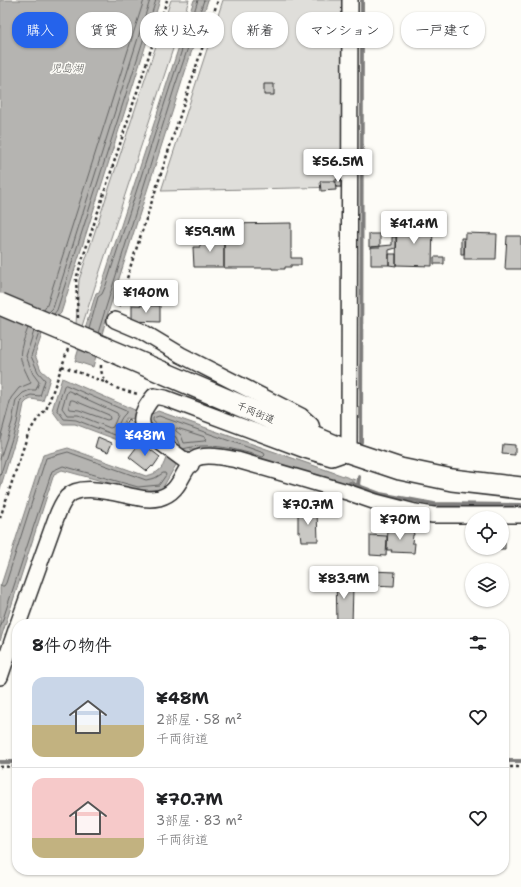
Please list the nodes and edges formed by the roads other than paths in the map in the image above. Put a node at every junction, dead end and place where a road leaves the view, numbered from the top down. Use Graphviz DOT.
graph roads {
  1 [pos="350,0"];
  2 [pos="0,304"];
  3 [pos="115,320"];
  4 [pos="314,437"];
  5 [pos="349,452"];
  6 [pos="181,458"];
  7 [pos="521,488"];
  8 [pos="521,515"];
  9 [pos="20,619"];
  10 [pos="12,642"];
  11 [pos="0,677"];
  1 -- 5 [label="street"];
  2 -- 4 [label="street, 千両街道, bridge"];
  3 -- 4 [label="street"];
  4 -- 5 [label="street, 千両街道"];
  5 -- 6 [label="street"];
  5 -- 7 [label="street, 千両街道"];
  6 -- 8 [label="street"];
  6 -- 9 [label="street"];
  10 -- 11 [label="street"];
}
